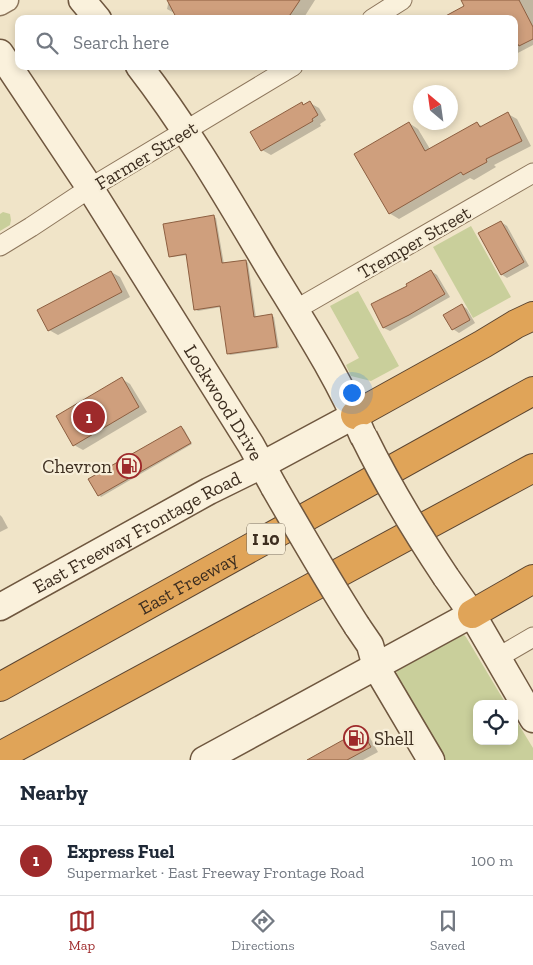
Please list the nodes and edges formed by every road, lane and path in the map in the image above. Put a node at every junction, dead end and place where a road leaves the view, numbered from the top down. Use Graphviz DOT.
graph roads {
  1 [pos="7,0"];
  2 [pos="82,0"];
  3 [pos="402,0"];
  4 [pos="0,4"];
  5 [pos="95,15"];
  6 [pos="378,15"];
  7 [pos="0,53"];
  8 [pos="142,70"];
  9 [pos="286,70"];
  10 [pos="185,130"];
  11 [pos="533,173"];
  12 [pos="90,188"];
  13 [pos="0,246"];
  14 [pos="295,310"];
  15 [pos="533,316"];
  16 [pos="533,391"];
  17 [pos="359,426"];
  18 [pos="262,464"];
  19 [pos="533,468"];
  20 [pos="533,579"];
  21 [pos="0,607"];
  22 [pos="472,614"];
  23 [pos="533,638"];
  24 [pos="497,658"];
  25 [pos="376,667"];
  26 [pos="0,687"];
  27 [pos="533,718"];
  28 [pos="0,756"];
  29 [pos="204,760"];
  30 [pos="431,760"];
  1 -- 4 [label="street"];
  2 -- 5 [label="main road"];
  3 -- 6 [label="street"];
  7 -- 12 [label="main road, Lockwood Drive"];
  8 -- 10 [label="main road"];
  9 -- 10 [label="street, Farmer Street"];
  10 -- 12 [label="street, Farmer Street"];
  10 -- 14 [label="main road"];
  11 -- 14 [label="street, Tremper Street"];
  12 -- 13 [label="street, Farmer Street"];
  12 -- 18 [label="main road, Lockwood Drive"];
  14 -- 17 [label="main road"];
  15 -- 17 [label="highway"];
  16 -- 26 [label="highway, East Freeway / I 10"];
  17 -- 18 [label="main road, East Freeway Frontage Road"];
  17 -- 22 [label="main road, bridge"];
  18 -- 21 [label="main road, East Freeway Frontage Road"];
  18 -- 25 [label="main road, Lockwood Drive, bridge"];
  19 -- 28 [label="highway"];
  20 -- 22 [label="highway"];
  22 -- 24 [label="main road"];
  22 -- 25 [label="main road"];
  23 -- 24 [label="street"];
  24 -- 27 [label="main road"];
  25 -- 29 [label="main road"];
  25 -- 30 [label="main road, Lockwood Drive"];
}
